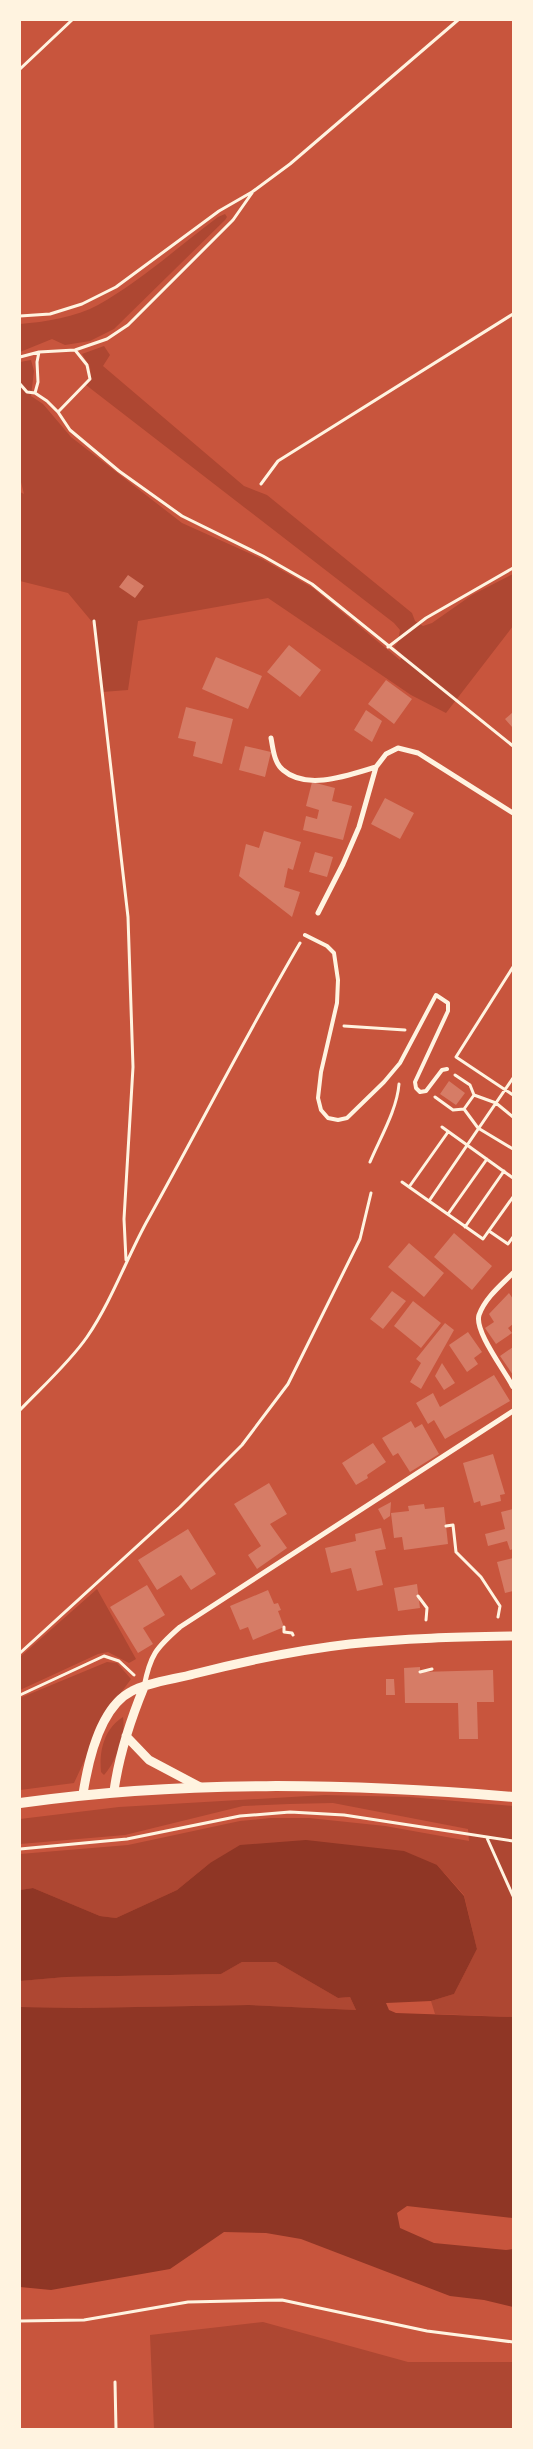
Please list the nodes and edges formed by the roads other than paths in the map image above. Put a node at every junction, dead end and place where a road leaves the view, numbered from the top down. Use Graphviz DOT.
graph roads {
  1 [pos="271,738"];
  2 [pos="376,767"];
  3 [pos="513,813"];
  4 [pos="318,913"];
  5 [pos="305,935"];
  6 [pos="447,1069"];
  7 [pos="513,1272"];
  8 [pos="513,1387"];
  9 [pos="513,1411"];
  10 [pos="513,1636"];
  11 [pos="144,1687"];
  12 [pos="126,1736"];
  13 [pos="200,1787"];
  14 [pos="114,1791"];
  15 [pos="83,1794"];
  16 [pos="513,1797"];
  17 [pos="20,1803"];
  1 -- 2 [label="street"];
  2 -- 3 [label="street"];
  2 -- 4 [label="street"];
  5 -- 6 [label="lane"];
  7 -- 8 [label="street"];
  9 -- 11 [label="street"];
  10 -- 11 [label="street"];
  11 -- 12 [label="street"];
  11 -- 15 [label="street"];
  12 -- 13 [label="street"];
  12 -- 14 [label="street"];
  13 -- 14 [label="main road"];
  13 -- 16 [label="main road"];
  14 -- 15 [label="main road"];
  15 -- 17 [label="main road"];
}
